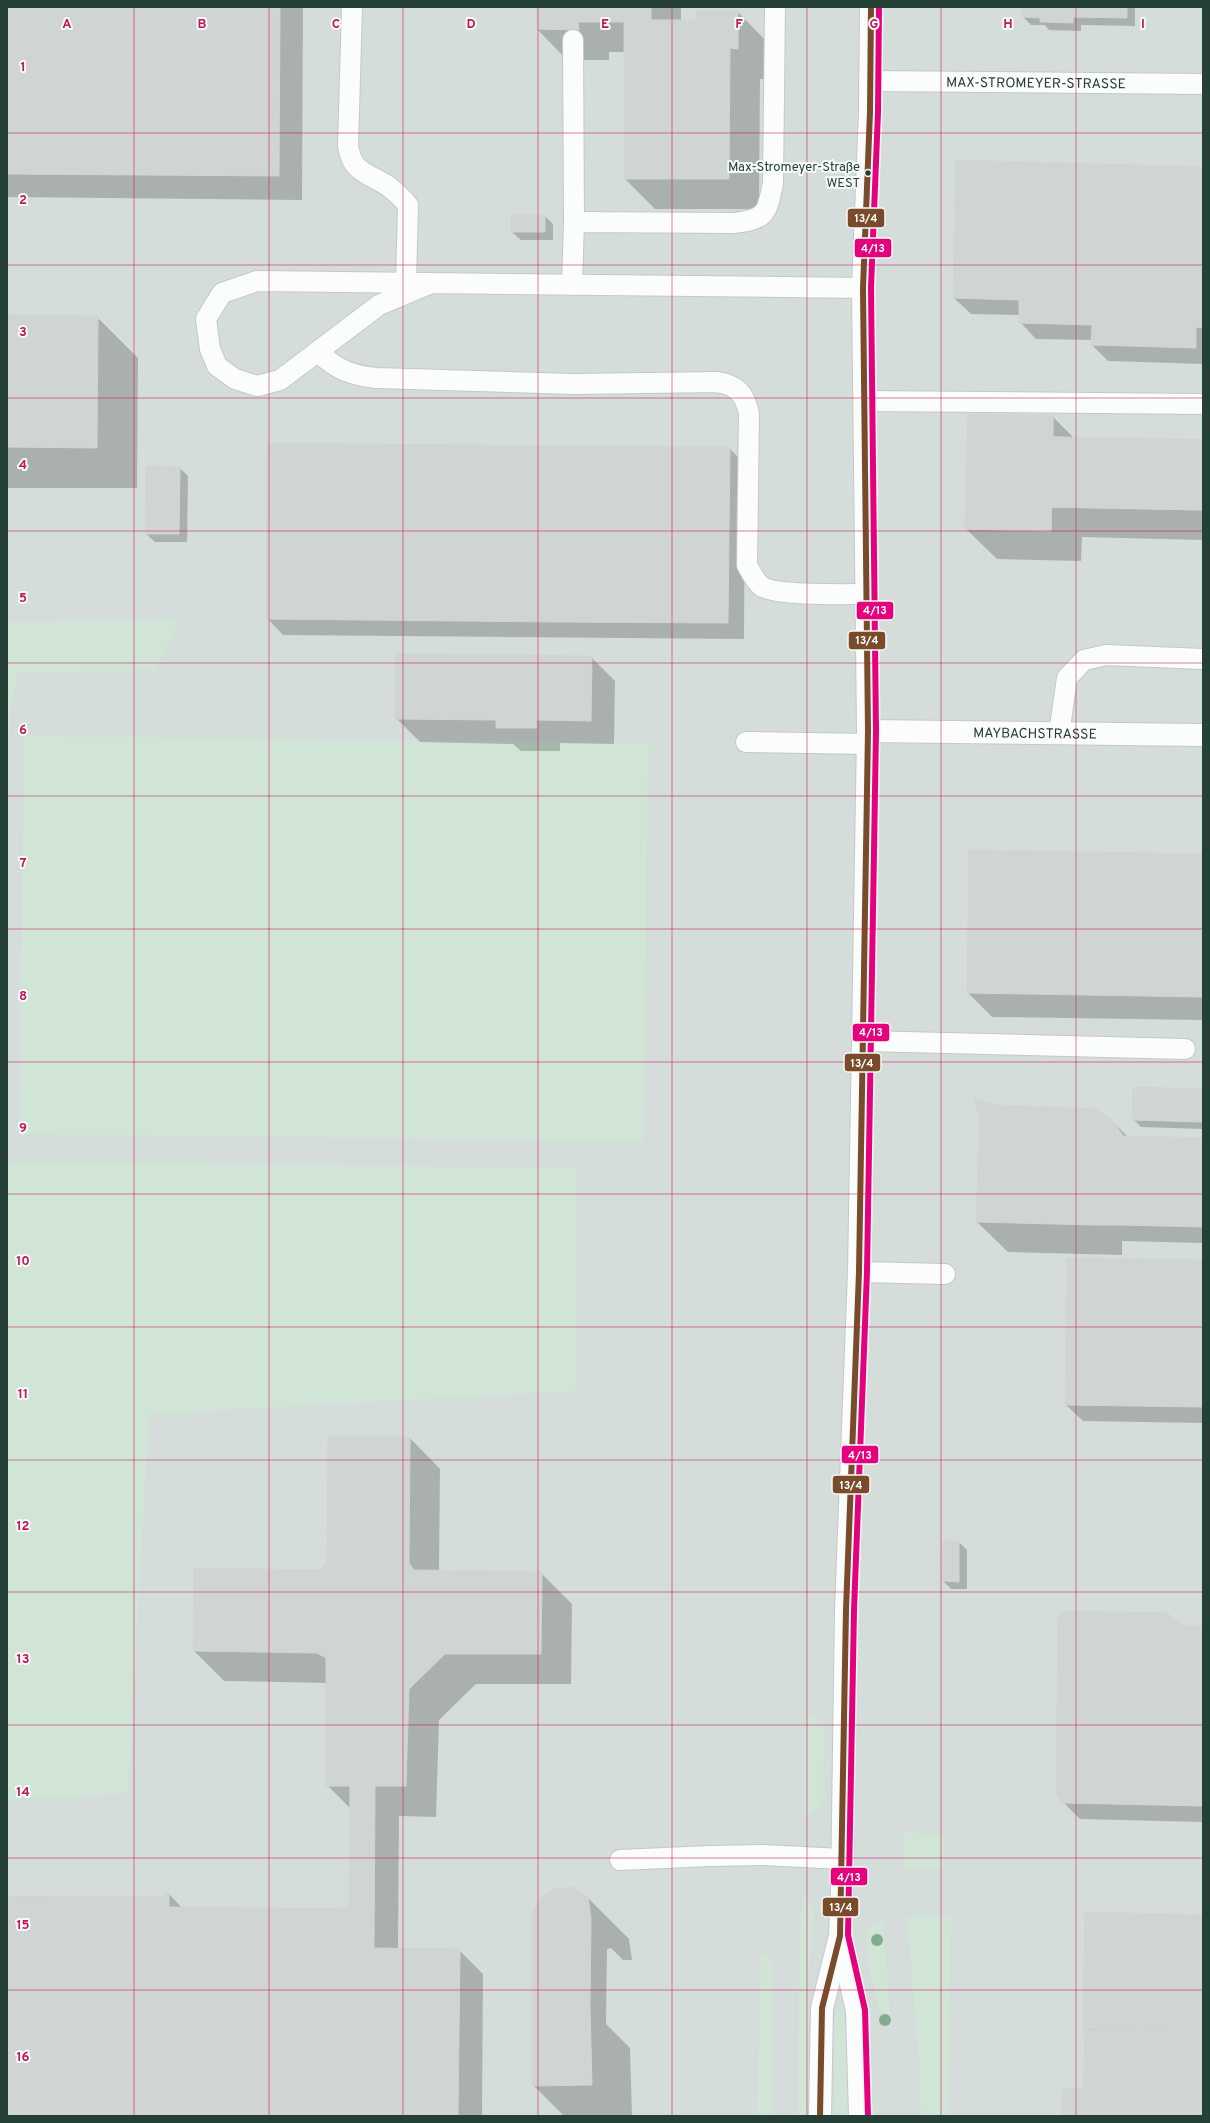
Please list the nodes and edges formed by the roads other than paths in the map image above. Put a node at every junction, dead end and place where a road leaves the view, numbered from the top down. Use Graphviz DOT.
graph roads {
  1 [pos="352,7"];
  2 [pos="774,7"];
  3 [pos="871,7"];
  4 [pos="573,40"];
  5 [pos="869,81"];
  6 [pos="1203,84"];
  7 [pos="574,222"];
  8 [pos="406,284"];
  9 [pos="429,284"];
  10 [pos="572,285"];
  11 [pos="863,288"];
  12 [pos="318,352"];
  13 [pos="864,401"];
  14 [pos="1203,404"];
  15 [pos="866,594"];
  16 [pos="1203,659"];
  17 [pos="1059,734"];
  18 [pos="1203,735"];
  19 [pos="868,738"];
  20 [pos="746,742"];
  21 [pos="863,1041"];
  22 [pos="1185,1049"];
  23 [pos="859,1272"];
  24 [pos="945,1274"];
  25 [pos="842,1859"];
  26 [pos="620,1860"];
  27 [pos="840,1936"];
  28 [pos="820,2116"];
  29 [pos="860,2116"];
  1 -- 8 [label="lane"];
  2 -- 7 [label="lane"];
  3 -- 5 [label="street"];
  4 -- 7 [label="lane"];
  5 -- 6 [label="lane, MAX-STROMEYER-STRASSE"];
  5 -- 11 [label="street"];
  7 -- 10 [label="lane"];
  8 -- 9 [label="lane"];
  8 -- 12 [label="lane"];
  9 -- 10 [label="lane"];
  9 -- 12 [label="lane"];
  10 -- 11 [label="lane"];
  11 -- 13 [label="street"];
  12 -- 15 [label="lane"];
  13 -- 14 [label="lane"];
  13 -- 15 [label="street"];
  15 -- 19 [label="street"];
  16 -- 17 [label="lane"];
  17 -- 18 [label="street, MAYBACHSTRASSE"];
  17 -- 19 [label="street, MAYBACHSTRASSE"];
  19 -- 20 [label="lane"];
  19 -- 21 [label="street"];
  21 -- 22 [label="lane"];
  21 -- 23 [label="street"];
  23 -- 24 [label="lane"];
  23 -- 25 [label="street"];
  25 -- 26 [label="lane"];
  25 -- 27 [label="street"];
  27 -- 28 [label="street"];
  27 -- 29 [label="street"];
}
